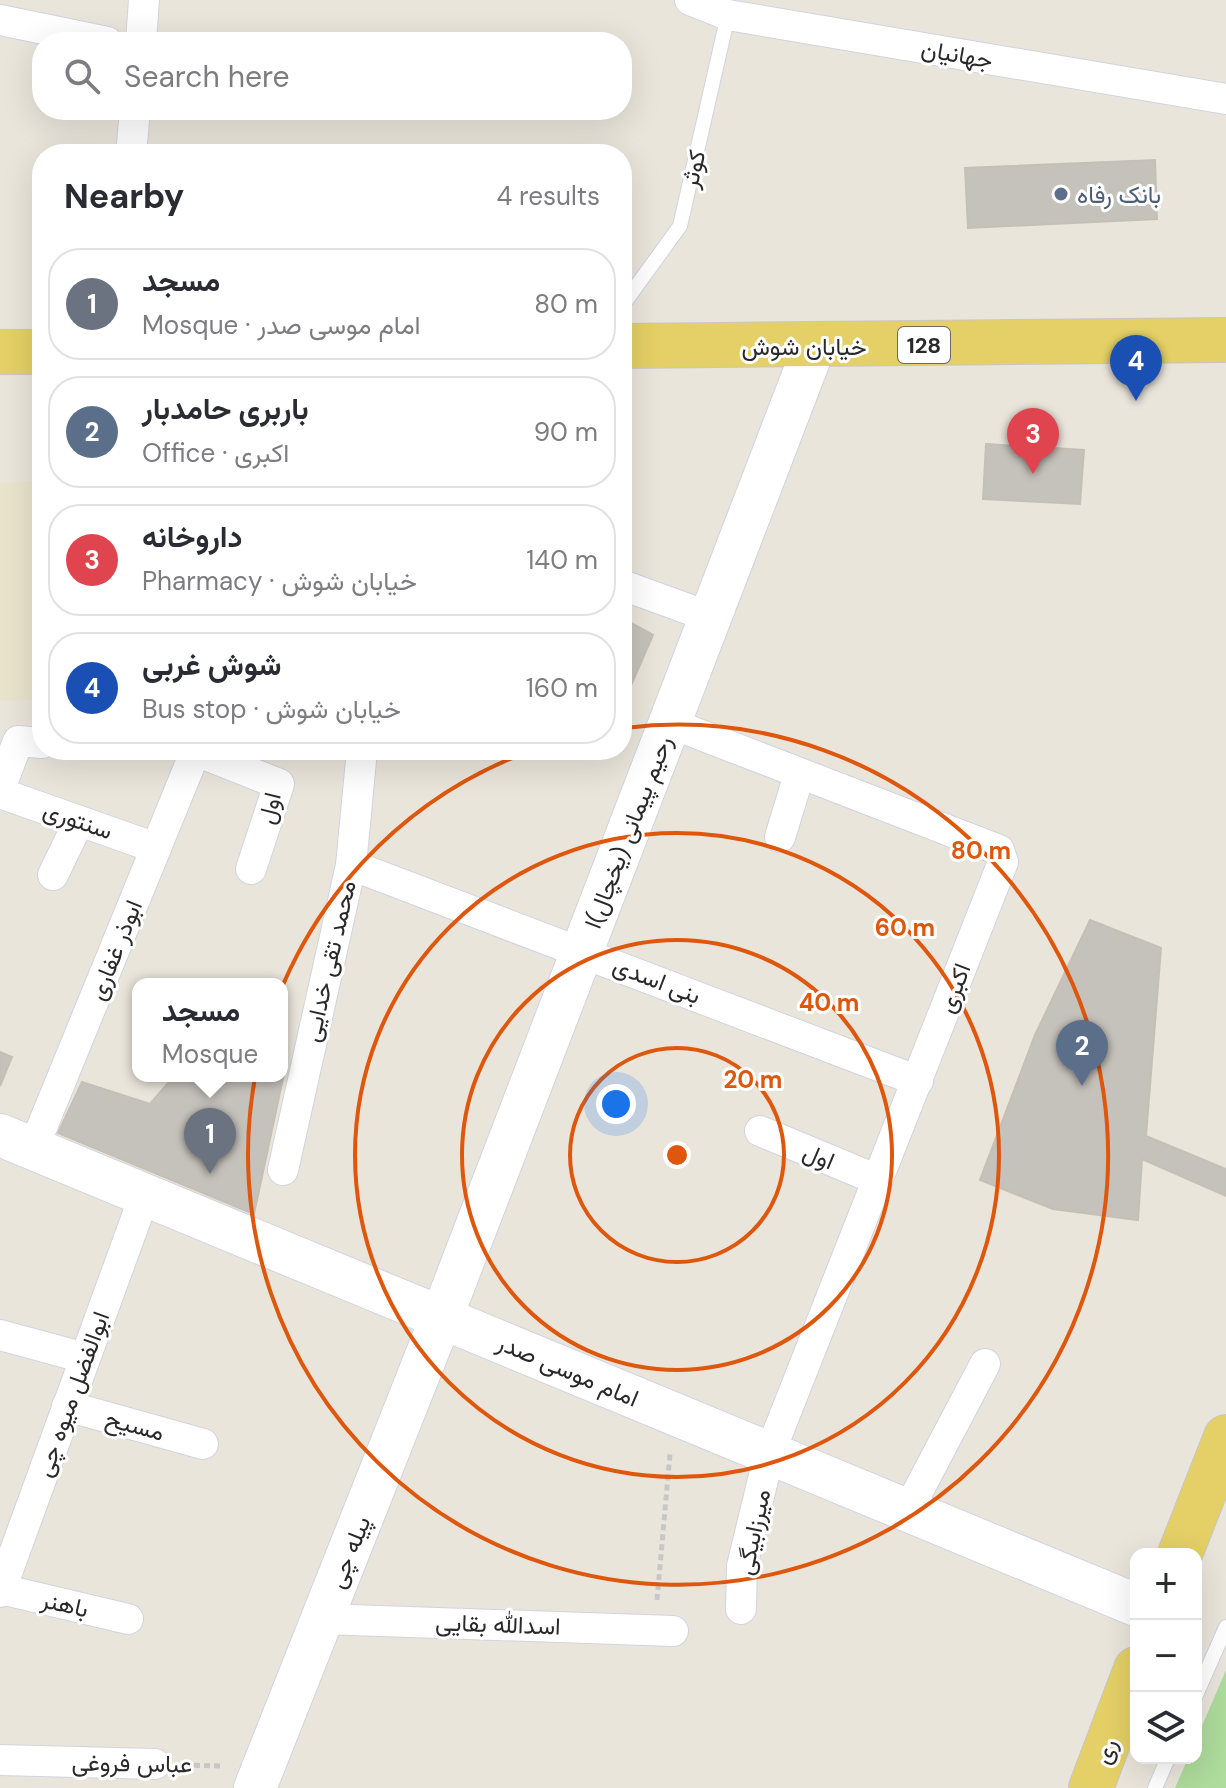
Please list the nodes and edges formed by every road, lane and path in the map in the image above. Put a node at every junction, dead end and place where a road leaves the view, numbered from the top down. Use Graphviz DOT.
graph roads {
  1 [pos="144,0"];
  2 [pos="690,0"];
  3 [pos="728,15"];
  4 [pos="0,20"];
  5 [pos="58,32"];
  6 [pos="142,32"];
  7 [pos="1226,99"];
  8 [pos="134,120"];
  9 [pos="132,144"];
  10 [pos="632,292"];
  11 [pos="1226,340"];
  12 [pos="632,346"];
  13 [pos="814,347"];
  14 [pos="0,352"];
  15 [pos="32,352"];
  16 [pos="632,589"];
  17 [pos="710,617"];
  18 [pos="670,723"];
  19 [pos="32,742"];
  20 [pos="192,760"];
  21 [pos="220,760"];
  22 [pos="361,760"];
  23 [pos="799,775"];
  24 [pos="0,791"];
  25 [pos="79,821"];
  26 [pos="780,837"];
  27 [pos="156,848"];
  28 [pos="351,865"];
  29 [pos="251,869"];
  30 [pos="53,875"];
  31 [pos="582,951"];
  32 [pos="918,1081"];
  33 [pos="760,1131"];
  34 [pos="16,1142"];
  35 [pos="283,1170"];
  36 [pos="878,1180"];
  37 [pos="144,1197"];
  38 [pos="442,1316"];
  39 [pos="0,1335"];
  40 [pos="85,1358"];
  41 [pos="985,1364"];
  42 [pos="67,1406"];
  43 [pos="673,1416"];
  44 [pos="1226,1437"];
  45 [pos="203,1444"];
  46 [pos="769,1455"];
  47 [pos="907,1512"];
  48 [pos="1182,1548"];
  49 [pos="6,1557"];
  50 [pos="0,1591"];
  51 [pos="1130,1603"];
  52 [pos="741,1609"];
  53 [pos="128,1619"];
  54 [pos="322,1619"];
  55 [pos="1226,1627"];
  56 [pos="663,1630"];
  57 [pos="1130,1685"];
  58 [pos="1197,1692"];
  59 [pos="0,1760"];
  60 [pos="155,1764"];
  61 [pos="1165,1764"];
  62 [pos="51,1775"];
  63 [pos="259,1777"];
  64 [pos="1091,1788"];
  65 [pos="1155,1788"];
  1 -- 6 [label="street"];
  2 -- 3 [label="street, جهانیان"];
  3 -- 7 [label="street, جهانیان"];
  3 -- 10 [label="lane, کوثر"];
  4 -- 5 [label="street"];
  8 -- 9 [label="street"];
  11 -- 13 [label="main road, خیابان شوش / 128"];
  12 -- 13 [label="main road, خیابان شوش / 128"];
  13 -- 17 [label="street, رحیم پیمانی (یخچال)ا"];
  14 -- 15 [label="main road"];
  16 -- 17 [label="street"];
  17 -- 18 [label="street, رحیم پیمانی (یخچال)ا"];
  18 -- 23 [label="street, اکبری"];
  18 -- 31 [label="street, رحیم پیمانی (یخچال)ا"];
  19 -- 24 [label="street"];
  20 -- 27 [label="street, ابوذر غفاری"];
  21 -- 29 [label="street, اول"];
  22 -- 28 [label="street, محمد تقی خدایی"];
  23 -- 26 [label="street"];
  23 -- 32 [label="street, اکبری"];
  24 -- 25 [label="street, سنتوری"];
  25 -- 27 [label="street, سنتوری"];
  25 -- 30 [label="street"];
  27 -- 34 [label="street, ابوذر غفاری"];
  28 -- 31 [label="street, بنی اسدی"];
  28 -- 35 [label="street, محمد تقی خدایی"];
  31 -- 32 [label="street, بنی اسدی"];
  31 -- 38 [label="street, رحیم پیمانی (یخچال)ا"];
  32 -- 36 [label="street, اکبری"];
  33 -- 36 [label="street, اول"];
  34 -- 37 [label="street, امام موسی صدر"];
  36 -- 46 [label="street, اکبری"];
  37 -- 38 [label="street, امام موسی صدر"];
  37 -- 40 [label="street, ابوالفضل میوه چی"];
  38 -- 43 [label="street, امام موسی صدر"];
  38 -- 54 [label="street, پیله چی"];
  39 -- 40 [label="street"];
  40 -- 42 [label="street, ابوالفضل میوه چی"];
  41 -- 47 [label="street"];
  42 -- 45 [label="street, مسیح"];
  42 -- 49 [label="street, ابوالفضل میوه چی"];
  43 -- 46 [label="street, امام موسی صدر"];
  43 -- 56 [label="path"];
  44 -- 48 [label="main road"];
  46 -- 47 [label="street, امام موسی صدر"];
  46 -- 52 [label="street, میرزابیگی"];
  47 -- 51 [label="street, امام موسی صدر"];
  49 -- 50 [label="street, ابوالفضل میوه چی"];
  50 -- 53 [label="street, باهنر"];
  54 -- 56 [label="street, اسدالله بقایی"];
  54 -- 63 [label="street, پیله چی"];
  55 -- 58 [label="lane"];
  57 -- 64 [label="main road, ری"];
  59 -- 62 [label="street, عباس فروغی"];
  60 -- 62 [label="street, عباس فروغی"];
  60 -- 63 [label="path, عباس فروغی"];
  61 -- 65 [label="lane"];
}
